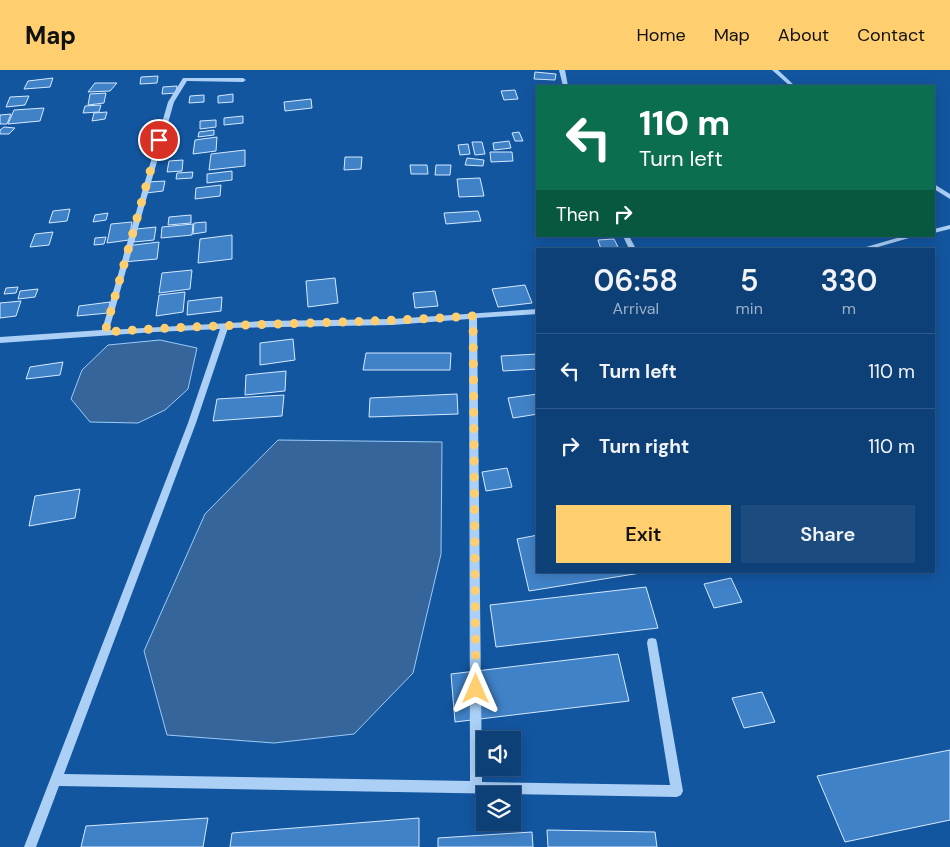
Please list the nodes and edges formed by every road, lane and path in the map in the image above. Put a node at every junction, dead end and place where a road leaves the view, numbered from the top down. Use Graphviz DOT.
graph roads {
  1 [pos="562,70"];
  2 [pos="775,70"];
  3 [pos="243,80"];
  4 [pos="566,85"];
  5 [pos="792,85"];
  6 [pos="935,187"];
  7 [pos="950,197"];
  8 [pos="950,227"];
  9 [pos="935,231"];
  10 [pos="909,237"];
  11 [pos="866,248"];
  12 [pos="536,311"];
  13 [pos="473,316"];
  14 [pos="225,326"];
  15 [pos="105,332"];
  16 [pos="0,340"];
  17 [pos="652,643"];
  18 [pos="55,780"];
  19 [pos="476,787"];
  20 [pos="521,788"];
  21 [pos="30,847"];
  1 -- 4 [label="street"];
  2 -- 5 [label="street"];
  3 -- 15 [label="street"];
  6 -- 7 [label="street"];
  8 -- 9 [label="street"];
  10 -- 11 [label="street"];
  12 -- 13 [label="street"];
  13 -- 14 [label="street"];
  13 -- 19 [label="street"];
  14 -- 15 [label="street"];
  14 -- 18 [label="street"];
  15 -- 16 [label="street"];
  17 -- 20 [label="street"];
  18 -- 19 [label="street"];
  18 -- 21 [label="street"];
}
